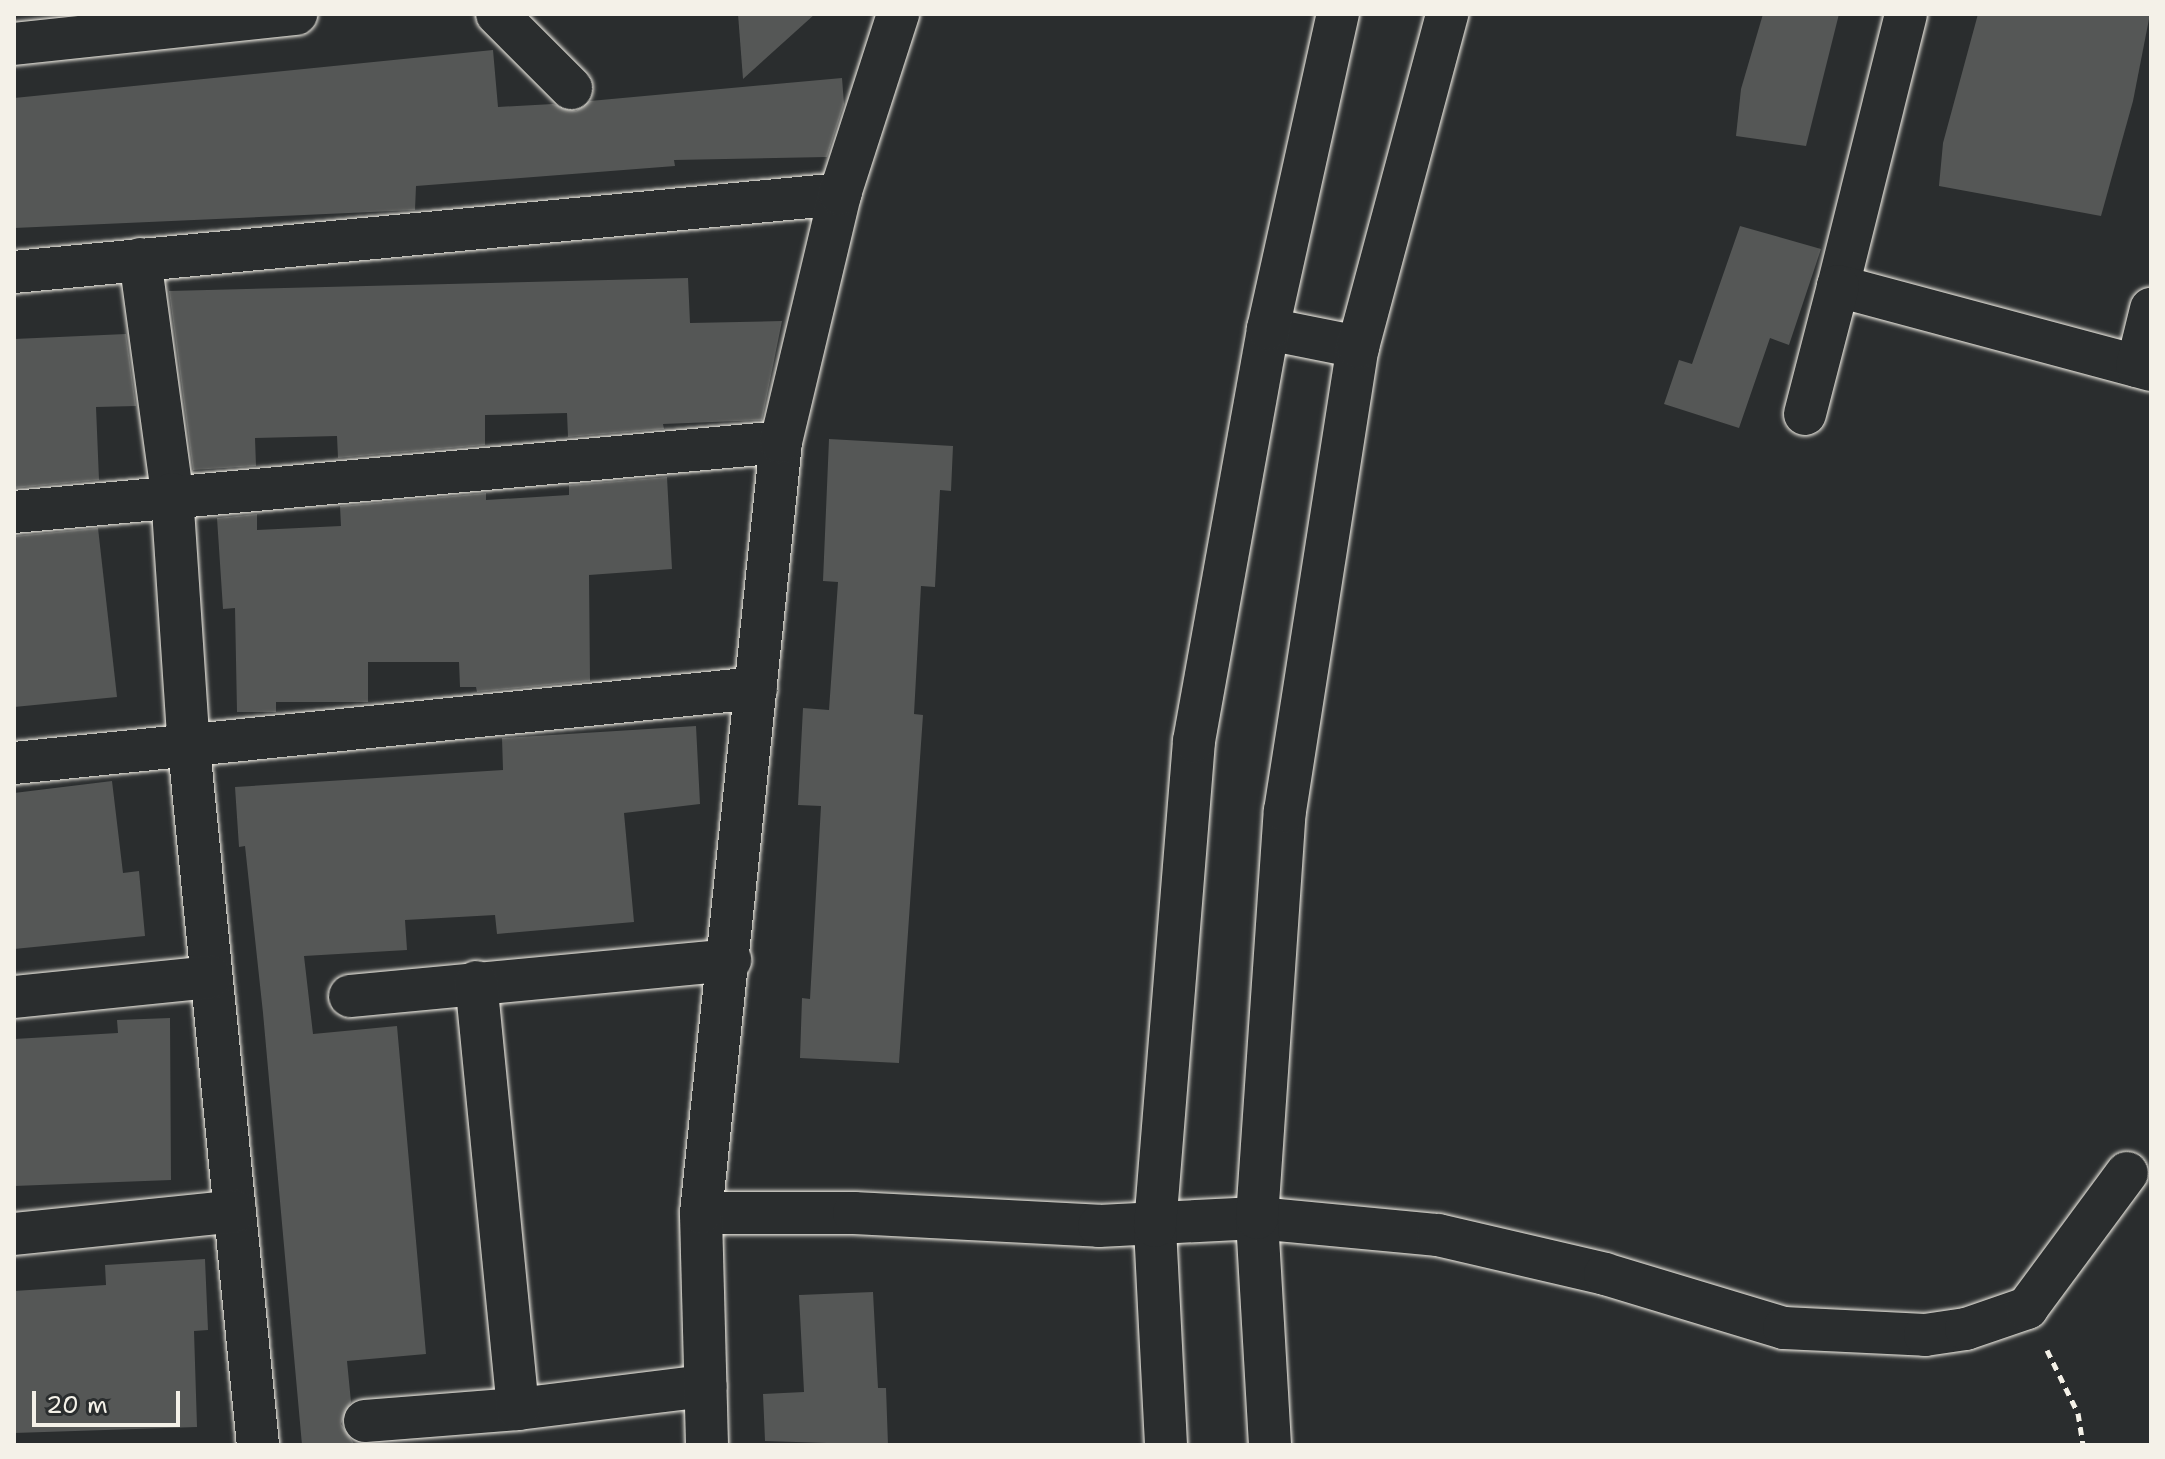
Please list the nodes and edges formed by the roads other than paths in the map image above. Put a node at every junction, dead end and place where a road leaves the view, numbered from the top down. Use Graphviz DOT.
graph roads {
  1 [pos="296,14"];
  2 [pos="497,14"];
  3 [pos="898,14"];
  4 [pos="1338,14"];
  5 [pos="1447,14"];
  6 [pos="1906,14"];
  7 [pos="14,44"];
  8 [pos="571,88"];
  9 [pos="840,194"];
  10 [pos="140,259"];
  11 [pos="14,272"];
  12 [pos="1838,286"];
  13 [pos="2151,309"];
  14 [pos="1268,329"];
  15 [pos="1358,347"];
  16 [pos="2144,368"];
  17 [pos="1805,414"];
  18 [pos="781,442"];
  19 [pos="172,494"];
  20 [pos="14,512"];
  21 [pos="756,688"];
  22 [pos="189,748"];
  23 [pos="14,763"];
  24 [pos="730,960"];
  25 [pos="211,977"];
  26 [pos="476,982"];
  27 [pos="350,996"];
  28 [pos="14,997"];
  29 [pos="2127,1173"];
  30 [pos="235,1211"];
  31 [pos="701,1213"];
  32 [pos="1257,1218"];
  33 [pos="1155,1226"];
  34 [pos="14,1234"];
  35 [pos="706,1386"];
  36 [pos="518,1409"];
  37 [pos="365,1421"];
  38 [pos="258,1445"];
  39 [pos="707,1445"];
  40 [pos="1166,1445"];
  41 [pos="1270,1445"];
  1 -- 7 [label="street"];
  2 -- 8 [label="street"];
  3 -- 9 [label="street"];
  4 -- 14 [label="street"];
  5 -- 15 [label="street"];
  6 -- 12 [label="street"];
  9 -- 10 [label="street"];
  9 -- 18 [label="street"];
  10 -- 11 [label="street"];
  10 -- 19 [label="street"];
  12 -- 16 [label="street"];
  12 -- 17 [label="street"];
  13 -- 16 [label="street"];
  14 -- 15 [label="street"];
  14 -- 33 [label="street"];
  15 -- 32 [label="street"];
  18 -- 19 [label="street"];
  18 -- 21 [label="street"];
  19 -- 20 [label="street"];
  19 -- 22 [label="street"];
  21 -- 22 [label="street"];
  21 -- 24 [label="street"];
  22 -- 23 [label="street"];
  22 -- 25 [label="street"];
  24 -- 26 [label="street"];
  24 -- 31 [label="street"];
  25 -- 28 [label="street"];
  25 -- 30 [label="street"];
  26 -- 27 [label="street"];
  26 -- 36 [label="street"];
  29 -- 32 [label="street"];
  30 -- 34 [label="street"];
  30 -- 38 [label="street"];
  31 -- 33 [label="street"];
  31 -- 35 [label="street"];
  32 -- 33 [label="street"];
  32 -- 41 [label="street"];
  33 -- 40 [label="street"];
  35 -- 36 [label="street"];
  35 -- 39 [label="street"];
  36 -- 37 [label="street"];
}
